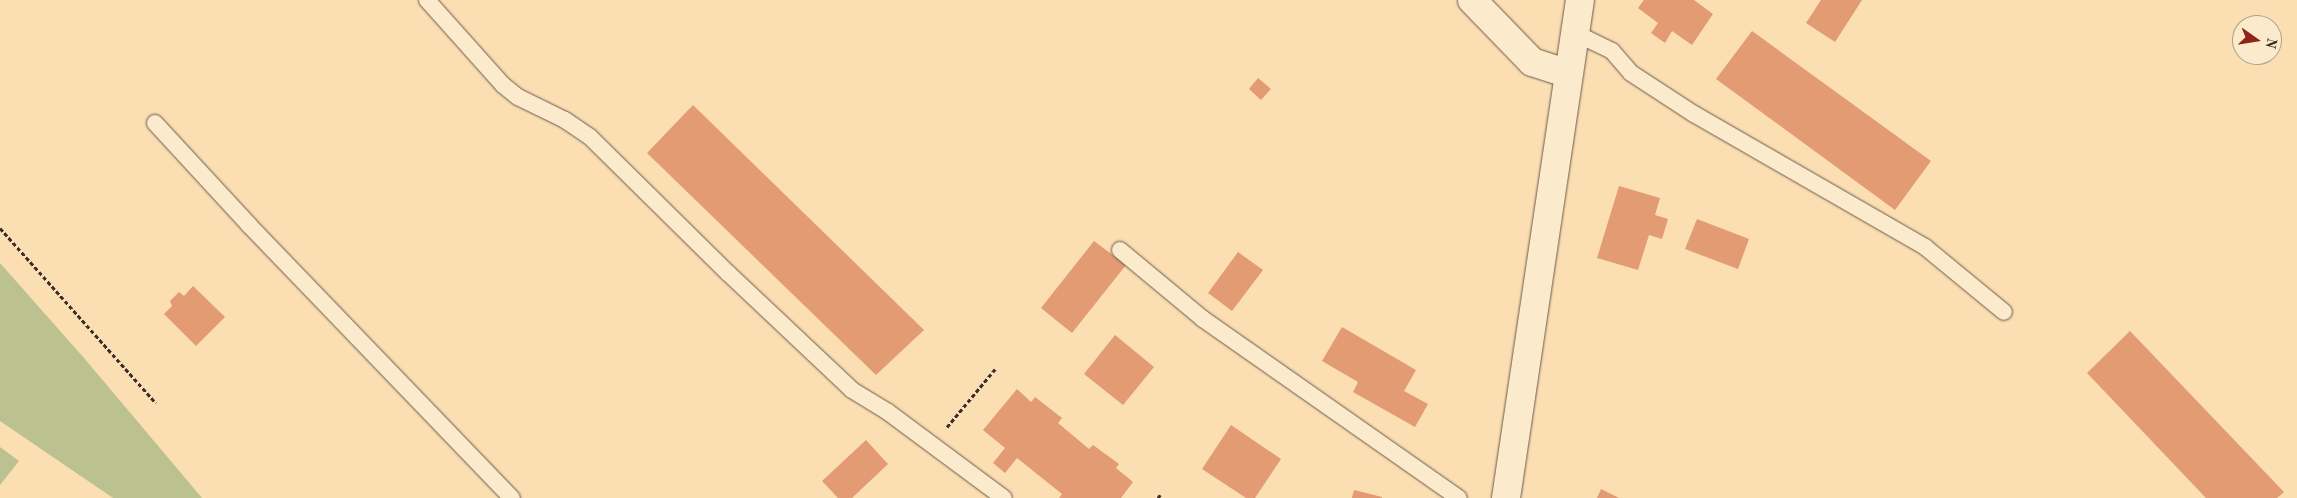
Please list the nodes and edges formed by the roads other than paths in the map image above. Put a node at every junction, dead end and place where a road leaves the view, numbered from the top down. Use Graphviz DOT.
graph roads {
  1 [pos="426,0"];
  2 [pos="1472,0"];
  3 [pos="1580,0"];
  4 [pos="1575,33"];
  5 [pos="1568,74"];
  6 [pos="155,123"];
  7 [pos="1120,250"];
  8 [pos="2004,312"];
  9 [pos="512,498"];
  10 [pos="1004,498"];
  11 [pos="1459,498"];
  12 [pos="1506,498"];
  1 -- 10 [label="lane"];
  2 -- 5 [label="street"];
  3 -- 4 [label="street"];
  4 -- 5 [label="street"];
  4 -- 8 [label="lane"];
  5 -- 12 [label="street"];
  6 -- 9 [label="lane"];
  7 -- 11 [label="lane"];
}
